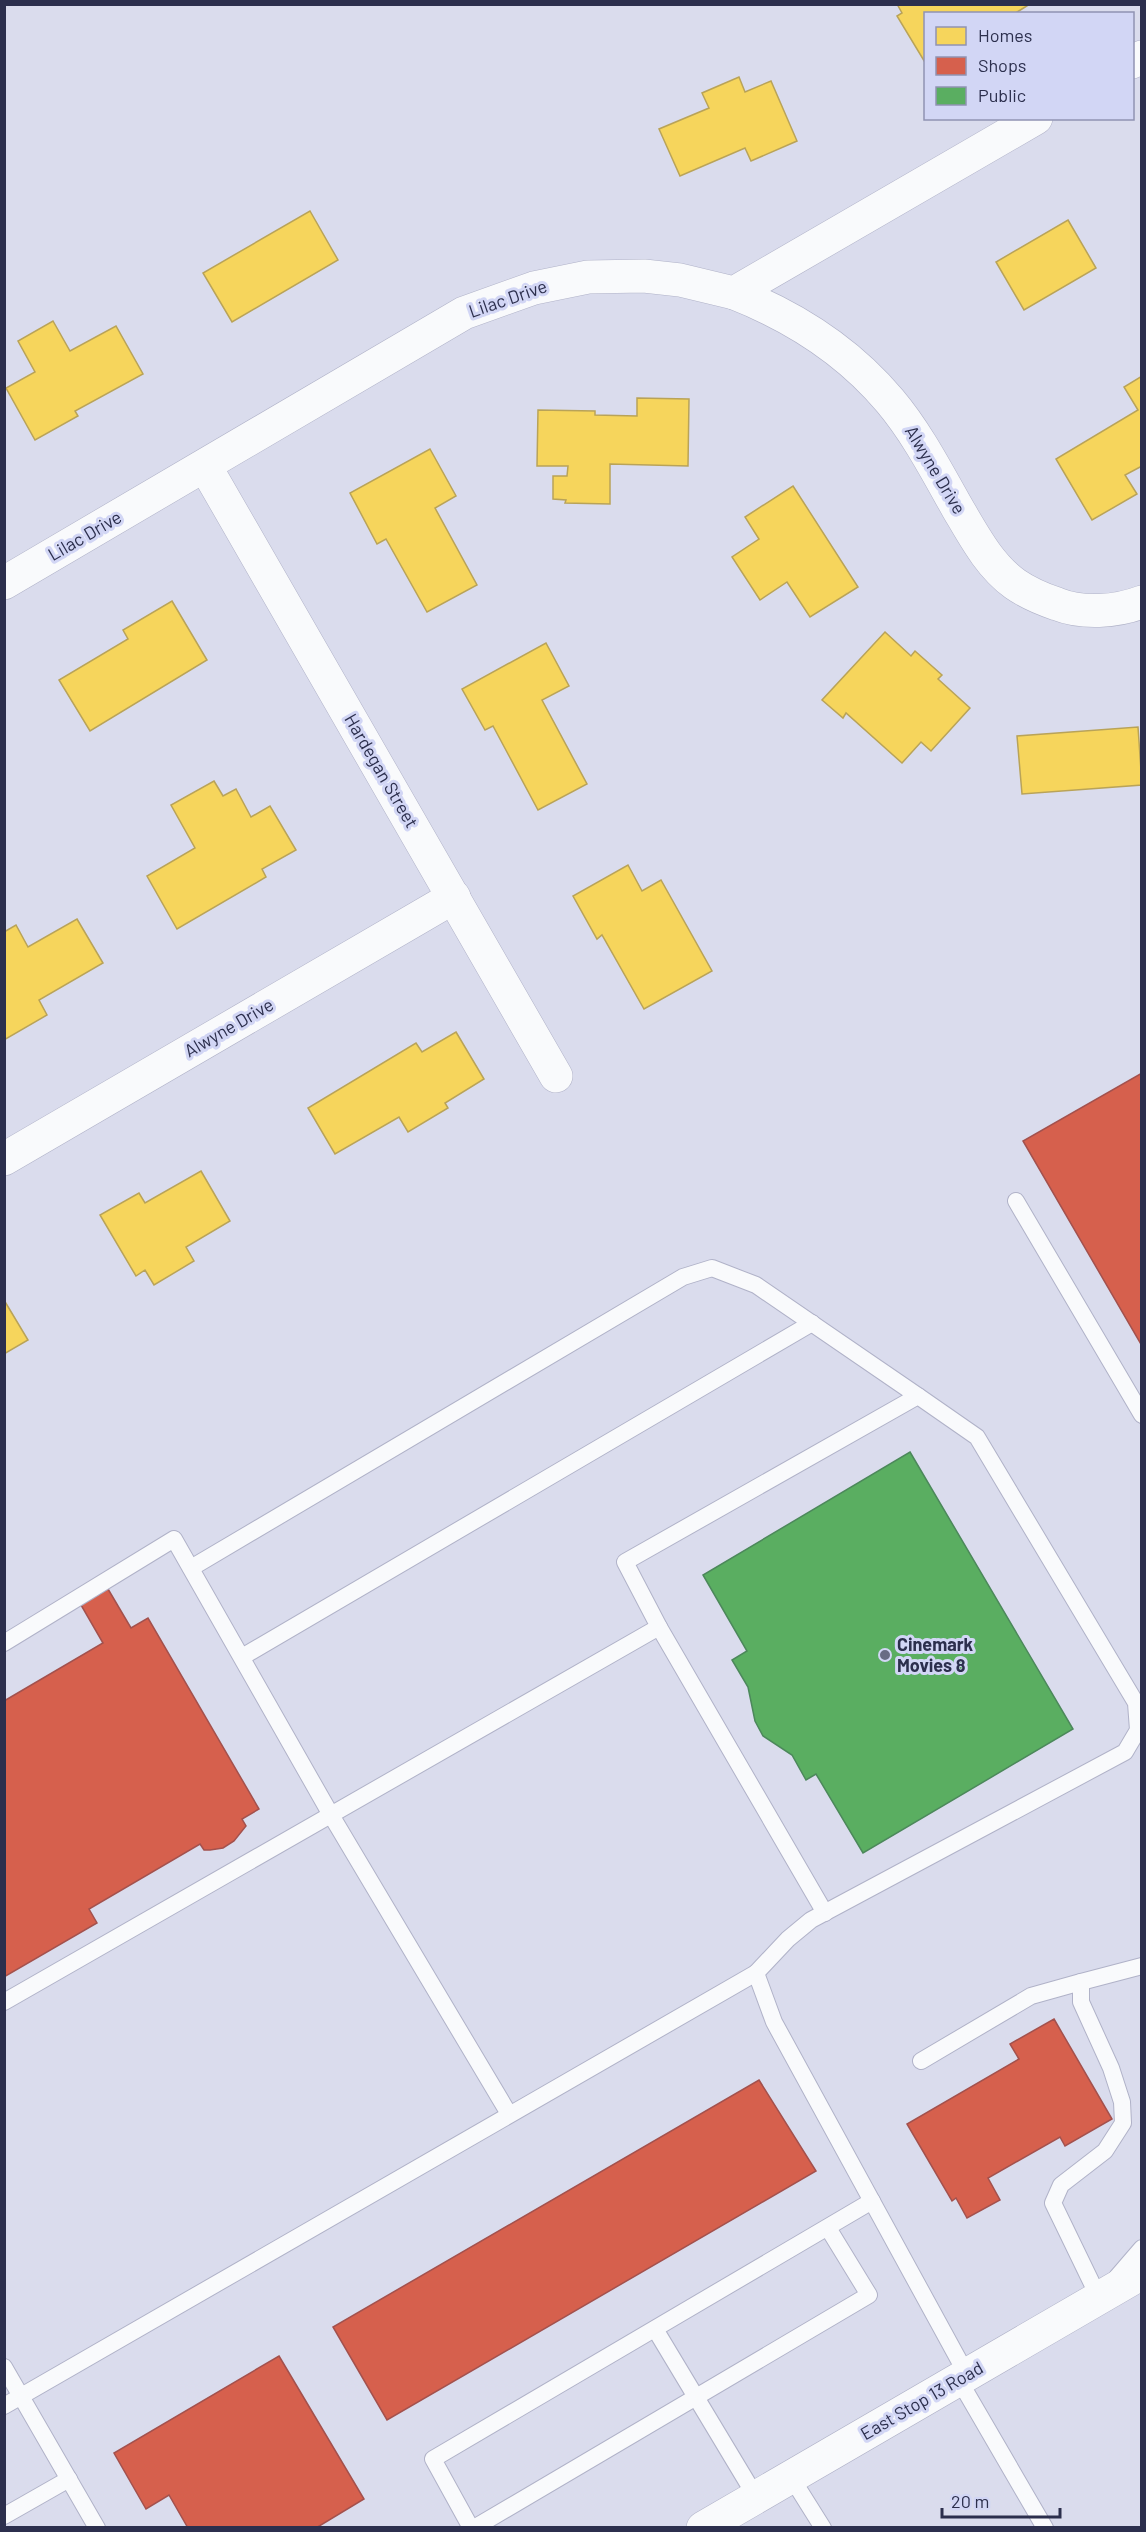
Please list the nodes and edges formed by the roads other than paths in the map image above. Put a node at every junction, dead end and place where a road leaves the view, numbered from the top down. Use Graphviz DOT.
graph roads {
  1 [pos="1033,120"];
  2 [pos="734,293"];
  3 [pos="205,466"];
  4 [pos="4,583"];
  5 [pos="1142,602"];
  6 [pos="454,897"];
  7 [pos="556,1076"];
  8 [pos="4,1159"];
  9 [pos="1016,1201"];
  10 [pos="812,1323"];
  11 [pos="918,1396"];
  12 [pos="1142,1415"];
  13 [pos="191,1568"];
  14 [pos="659,1627"];
  15 [pos="4,1643"];
  16 [pos="242,1657"];
  17 [pos="332,1815"];
  18 [pos="825,1912"];
  19 [pos="1142,1966"];
  20 [pos="756,1973"];
  21 [pos="1081,1982"];
  22 [pos="4,2002"];
  23 [pos="921,2061"];
  24 [pos="509,2114"];
  25 [pos="872,2201"];
  26 [pos="828,2228"];
  27 [pos="1142,2248"];
  28 [pos="1142,2273"];
  29 [pos="1142,2285"];
  30 [pos="1099,2298"];
  31 [pos="655,2329"];
  32 [pos="4,2367"];
  33 [pos="963,2377"];
  34 [pos="22,2396"];
  35 [pos="696,2397"];
  36 [pos="4,2406"];
  37 [pos="791,2477"];
  38 [pos="69,2479"];
  39 [pos="756,2497"];
  40 [pos="4,2516"];
  41 [pos="97,2528"];
  42 [pos="472,2528"];
  43 [pos="703,2528"];
  44 [pos="823,2528"];
  45 [pos="1045,2528"];
  1 -- 2 [label="street"];
  2 -- 3 [label="street, Lilac Drive"];
  2 -- 5 [label="street, Alwyne Drive"];
  3 -- 4 [label="street, Lilac Drive"];
  3 -- 6 [label="street, Hardegan Street"];
  6 -- 7 [label="street, Hardegan Street"];
  6 -- 8 [label="street, Alwyne Drive"];
  9 -- 12 [label="lane"];
  10 -- 11 [label="lane"];
  10 -- 13 [label="lane"];
  10 -- 16 [label="lane"];
  11 -- 14 [label="lane"];
  11 -- 18 [label="lane"];
  13 -- 15 [label="lane"];
  13 -- 16 [label="lane"];
  14 -- 17 [label="lane"];
  14 -- 18 [label="lane"];
  16 -- 17 [label="lane"];
  17 -- 22 [label="lane"];
  17 -- 24 [label="lane"];
  18 -- 20 [label="lane"];
  19 -- 21 [label="lane"];
  20 -- 24 [label="lane"];
  20 -- 25 [label="lane"];
  21 -- 23 [label="lane"];
  21 -- 30 [label="lane"];
  24 -- 34 [label="lane"];
  25 -- 26 [label="lane"];
  25 -- 33 [label="lane"];
  26 -- 31 [label="lane"];
  26 -- 35 [label="lane"];
  27 -- 30 [label="lane"];
  28 -- 30 [label="street, East Stop 13 Road"];
  29 -- 30 [label="lane"];
  30 -- 33 [label="street, East Stop 13 Road"];
  31 -- 35 [label="lane"];
  31 -- 42 [label="lane"];
  32 -- 34 [label="lane"];
  33 -- 37 [label="street, East Stop 13 Road"];
  33 -- 45 [label="lane"];
  34 -- 36 [label="lane"];
  34 -- 38 [label="lane"];
  35 -- 39 [label="lane"];
  35 -- 42 [label="lane"];
  37 -- 39 [label="street, East Stop 13 Road"];
  37 -- 44 [label="lane"];
  38 -- 40 [label="lane"];
  38 -- 41 [label="lane"];
  39 -- 43 [label="street, East Stop 13 Road"];
}
